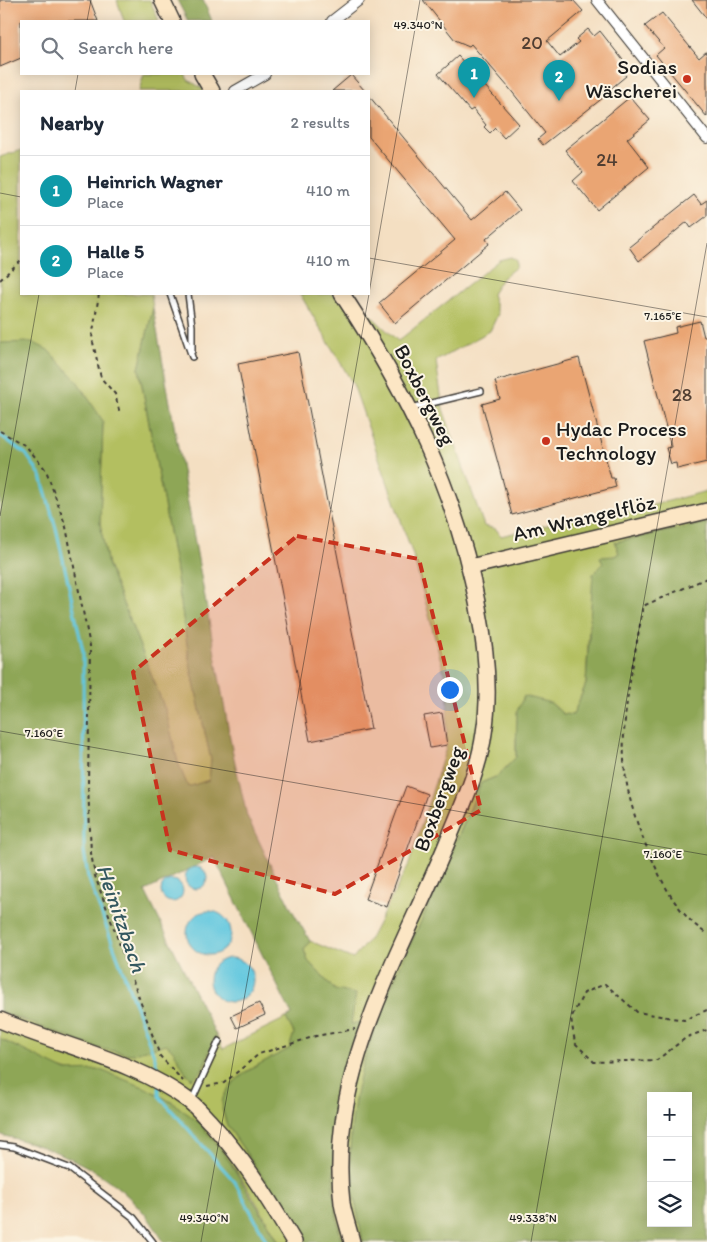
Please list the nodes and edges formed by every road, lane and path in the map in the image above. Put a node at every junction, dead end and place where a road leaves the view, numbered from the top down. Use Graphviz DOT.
graph roads {
  1 [pos="162,0"];
  2 [pos="359,0"];
  3 [pos="597,0"];
  4 [pos="172,20"];
  5 [pos="333,20"];
  6 [pos="203,75"];
  7 [pos="263,75"];
  8 [pos="211,90"];
  9 [pos="237,90"];
  10 [pos="707,138"];
  11 [pos="20,261"];
  12 [pos="0,280"];
  13 [pos="98,295"];
  14 [pos="170,295"];
  15 [pos="188,295"];
  16 [pos="343,295"];
  17 [pos="480,391"];
  18 [pos="410,408"];
  19 [pos="120,414"];
  20 [pos="0,431"];
  21 [pos="707,511"];
  22 [pos="470,567"];
  23 [pos="707,578"];
  24 [pos="707,934"];
  25 [pos="707,1010"];
  26 [pos="0,1020"];
  27 [pos="367,1026"];
  28 [pos="707,1030"];
  29 [pos="219,1041"];
  30 [pos="199,1085"];
  31 [pos="193,1098"];
  32 [pos="0,1145"];
  33 [pos="152,1242"];
  34 [pos="294,1242"];
  35 [pos="352,1242"];
  1 -- 4 [label="street"];
  2 -- 5 [label="street"];
  3 -- 10 [label="street"];
  6 -- 8 [label="street"];
  7 -- 9 [label="street"];
  11 -- 12 [label="path"];
  13 -- 19 [label="path"];
  14 -- 15 [label="lane"];
  16 -- 18 [label="street, Boxbergweg"];
  17 -- 18 [label="lane"];
  18 -- 22 [label="street, Boxbergweg"];
  20 -- 31 [label="path"];
  21 -- 22 [label="street, Am Wrangelflöz"];
  22 -- 27 [label="street, Boxbergweg"];
  23 -- 24 [label="path"];
  25 -- 28 [label="path"];
  26 -- 31 [label="street"];
  27 -- 30 [label="path"];
  27 -- 35 [label="street, Boxbergweg"];
  29 -- 30 [label="lane"];
  30 -- 31 [label="lane"];
  31 -- 34 [label="street"];
  32 -- 33 [label="lane"];
}
